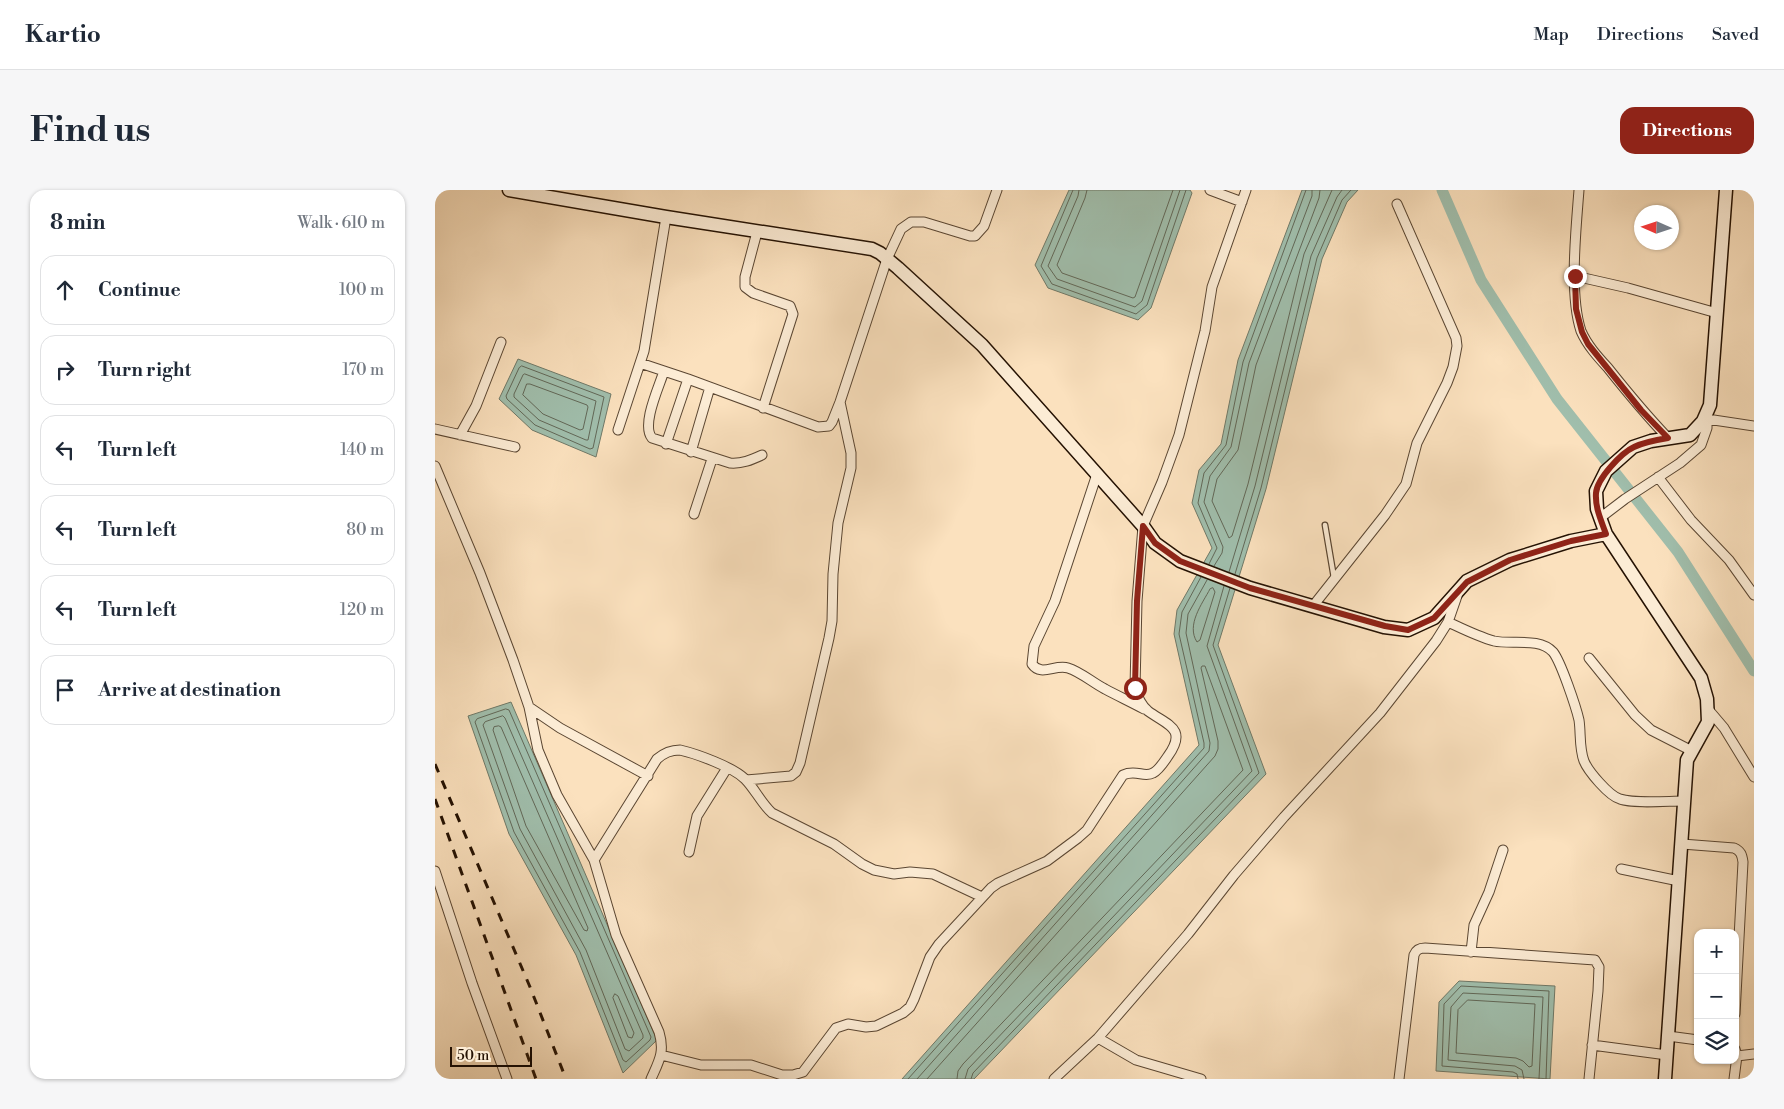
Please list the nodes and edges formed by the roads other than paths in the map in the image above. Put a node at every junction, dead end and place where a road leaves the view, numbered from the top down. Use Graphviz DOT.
graph roads {
  1 [pos="509,190"];
  2 [pos="997,190"];
  3 [pos="1210,190"];
  4 [pos="1246,190"];
  5 [pos="1579,190"];
  6 [pos="1726,190"];
  7 [pos="1242,202"];
  8 [pos="1397,204"];
  9 [pos="666,217"];
  10 [pos="757,232"];
  11 [pos="887,259"];
  12 [pos="1575,276"];
  13 [pos="1717,313"];
  14 [pos="501,342"];
  15 [pos="640,363"];
  16 [pos="664,371"];
  17 [pos="688,379"];
  18 [pos="710,387"];
  19 [pos="841,402"];
  20 [pos="763,408"];
  21 [pos="1707,415"];
  22 [pos="1754,426"];
  23 [pos="435,429"];
  24 [pos="619,430"];
  25 [pos="460,435"];
  26 [pos="1668,438"];
  27 [pos="667,444"];
  28 [pos="515,447"];
  29 [pos="691,452"];
  30 [pos="762,455"];
  31 [pos="712,459"];
  32 [pos="435,466"];
  33 [pos="1097,474"];
  34 [pos="1658,477"];
  35 [pos="694,514"];
  36 [pos="1600,518"];
  37 [pos="1325,524"];
  38 [pos="1143,526"];
  39 [pos="1606,534"];
  40 [pos="1334,579"];
  41 [pos="1459,591"];
  42 [pos="1754,595"];
  43 [pos="1313,606"];
  44 [pos="1448,622"];
  45 [pos="1589,658"];
  46 [pos="529,707"];
  47 [pos="1707,708"];
  48 [pos="1146,710"];
  49 [pos="1692,751"];
  50 [pos="727,768"];
  51 [pos="648,776"];
  52 [pos="1754,777"];
  53 [pos="746,780"];
  54 [pos="1685,801"];
  55 [pos="1681,844"];
  56 [pos="1503,850"];
  57 [pos="689,852"];
  58 [pos="593,860"];
  59 [pos="1621,869"];
  60 [pos="435,871"];
  61 [pos="1679,881"];
  62 [pos="982,897"];
  63 [pos="1471,952"];
  64 [pos="1737,974"];
  65 [pos="1668,1036"];
  66 [pos="1099,1038"];
  67 [pos="1694,1039"];
  68 [pos="1592,1045"];
  69 [pos="1739,1052"];
  70 [pos="1754,1054"];
  71 [pos="661,1055"];
  72 [pos="1667,1055"];
  73 [pos="1735,1064"];
  74 [pos="1173,1075"];
  75 [pos="507,1079"];
  76 [pos="651,1079"];
  77 [pos="1054,1079"];
  78 [pos="1201,1079"];
  79 [pos="1399,1079"];
  80 [pos="1589,1079"];
  81 [pos="1665,1079"];
  82 [pos="1734,1079"];
  1 -- 9 [label="main road"];
  2 -- 11 [label="street"];
  3 -- 7 [label="street"];
  4 -- 7 [label="street"];
  5 -- 12 [label="street"];
  6 -- 13 [label="main road"];
  7 -- 38 [label="street"];
  8 -- 40 [label="street"];
  9 -- 10 [label="main road"];
  9 -- 15 [label="street"];
  10 -- 11 [label="main road"];
  10 -- 20 [label="street"];
  11 -- 19 [label="street"];
  11 -- 33 [label="main road"];
  12 -- 13 [label="street"];
  12 -- 26 [label="street"];
  13 -- 21 [label="main road"];
  14 -- 25 [label="street"];
  15 -- 16 [label="street"];
  15 -- 24 [label="street"];
  16 -- 17 [label="street"];
  16 -- 27 [label="street"];
  17 -- 18 [label="street"];
  17 -- 27 [label="street"];
  18 -- 20 [label="street"];
  18 -- 29 [label="street"];
  19 -- 20 [label="street"];
  19 -- 53 [label="street"];
  21 -- 22 [label="street"];
  21 -- 26 [label="main road"];
  21 -- 34 [label="street"];
  23 -- 25 [label="street"];
  25 -- 28 [label="street"];
  26 -- 36 [label="main road"];
  27 -- 29 [label="street"];
  29 -- 31 [label="street"];
  30 -- 31 [label="street"];
  31 -- 35 [label="street"];
  32 -- 46 [label="street"];
  33 -- 38 [label="main road"];
  33 -- 48 [label="street"];
  34 -- 36 [label="street"];
  34 -- 42 [label="street"];
  36 -- 39 [label="main road"];
  37 -- 40 [label="lane"];
  38 -- 43 [label="main road"];
  38 -- 48 [label="street"];
  39 -- 41 [label="main road"];
  39 -- 47 [label="main road"];
  40 -- 43 [label="street"];
  41 -- 43 [label="main road"];
  41 -- 44 [label="street"];
  44 -- 54 [label="street"];
  44 -- 66 [label="street"];
  45 -- 49 [label="street"];
  46 -- 51 [label="street"];
  46 -- 58 [label="street"];
  47 -- 49 [label="main road"];
  47 -- 52 [label="street"];
  48 -- 62 [label="street"];
  49 -- 54 [label="main road"];
  50 -- 51 [label="street"];
  50 -- 53 [label="street"];
  50 -- 57 [label="street"];
  51 -- 58 [label="street"];
  53 -- 62 [label="street"];
  54 -- 55 [label="main road"];
  55 -- 61 [label="main road"];
  55 -- 64 [label="street"];
  56 -- 63 [label="street"];
  58 -- 71 [label="street"];
  59 -- 61 [label="street"];
  60 -- 75 [label="street"];
  61 -- 65 [label="main road"];
  62 -- 71 [label="street"];
  63 -- 68 [label="street"];
  63 -- 79 [label="street"];
  65 -- 67 [label="street"];
  65 -- 72 [label="main road"];
  66 -- 74 [label="street"];
  66 -- 77 [label="street"];
  68 -- 72 [label="street"];
  68 -- 80 [label="street"];
  69 -- 70 [label="street"];
  71 -- 76 [label="street"];
  72 -- 81 [label="main road"];
  73 -- 82 [label="street"];
  74 -- 78 [label="street"];
}
